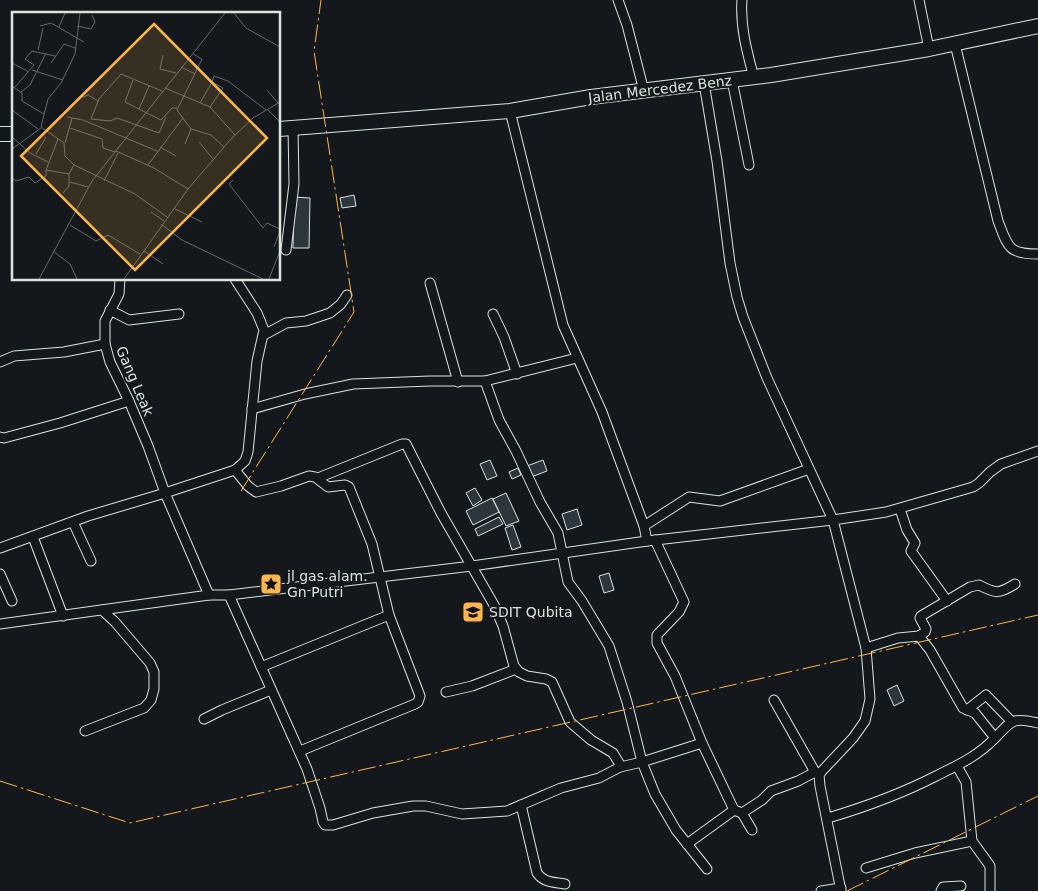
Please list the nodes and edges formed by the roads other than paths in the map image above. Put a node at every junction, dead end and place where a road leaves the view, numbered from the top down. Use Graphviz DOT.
graph roads {
  1 [pos="618,0"];
  2 [pos="742,0"];
  3 [pos="919,0"];
  4 [pos="1038,26"];
  5 [pos="955,44"];
  6 [pos="929,49"];
  7 [pos="754,78"];
  8 [pos="732,80"];
  9 [pos="704,83"];
  10 [pos="644,91"];
  11 [pos="510,111"];
  12 [pos="293,128"];
  13 [pos="280,129"];
  14 [pos="749,165"];
  15 [pos="286,250"];
  16 [pos="1038,254"];
  17 [pos="120,280"];
  18 [pos="236,280"];
  19 [pos="430,283"];
  20 [pos="347,295"];
  21 [pos="110,310"];
  22 [pos="179,314"];
  23 [pos="493,314"];
  24 [pos="264,335"];
  25 [pos="105,344"];
  26 [pos="577,358"];
  27 [pos="0,362"];
  28 [pos="517,374"];
  29 [pos="485,381"];
  30 [pos="458,382"];
  31 [pos="129,401"];
  32 [pos="252,409"];
  33 [pos="0,437"];
  34 [pos="1038,451"];
  35 [pos="809,468"];
  36 [pos="235,470"];
  37 [pos="318,478"];
  38 [pos="165,493"];
  39 [pos="900,509"];
  40 [pos="833,520"];
  41 [pos="73,522"];
  42 [pos="644,526"];
  43 [pos="33,537"];
  44 [pos="651,541"];
  45 [pos="0,548"];
  46 [pos="562,552"];
  47 [pos="91,560"];
  48 [pos="472,566"];
  49 [pos="0,574"];
  50 [pos="380,576"];
  51 [pos="1015,584"];
  52 [pos="209,595"];
  53 [pos="229,595"];
  54 [pos="12,601"];
  55 [pos="947,601"];
  56 [pos="102,610"];
  57 [pos="389,615"];
  58 [pos="63,616"];
  59 [pos="0,624"];
  60 [pos="919,636"];
  61 [pos="866,648"];
  62 [pos="261,667"];
  63 [pos="516,669"];
  64 [pos="271,690"];
  65 [pos="446,692"];
  66 [pos="774,700"];
  67 [pos="967,710"];
  68 [pos="204,719"];
  69 [pos="1012,722"];
  70 [pos="1038,723"];
  71 [pos="85,731"];
  72 [pos="994,738"];
  73 [pos="702,743"];
  74 [pos="300,751"];
  75 [pos="642,762"];
  76 [pos="957,766"];
  77 [pos="620,767"];
  78 [pos="817,774"];
  79 [pos="520,805"];
  80 [pos="738,812"];
  81 [pos="828,818"];
  82 [pos="752,830"];
  83 [pos="972,841"];
  84 [pos="687,844"];
  85 [pos="866,868"];
  86 [pos="706,869"];
  87 [pos="565,884"];
  88 [pos="961,886"];
  89 [pos="841,890"];
  90 [pos="821,891"];
  91 [pos="941,891"];
  92 [pos="990,891"];
  1 -- 10 [label="street"];
  2 -- 7 [label="street"];
  3 -- 6 [label="street"];
  4 -- 5 [label="main road, Jalan Mercedez Benz"];
  5 -- 6 [label="main road, Jalan Mercedez Benz"];
  5 -- 16 [label="street"];
  6 -- 7 [label="main road, Jalan Mercedez Benz"];
  7 -- 8 [label="main road, Jalan Mercedez Benz"];
  8 -- 9 [label="main road, Jalan Mercedez Benz"];
  8 -- 14 [label="street"];
  9 -- 10 [label="main road, Jalan Mercedez Benz"];
  9 -- 35 [label="street"];
  10 -- 11 [label="main road, Jalan Mercedez Benz"];
  11 -- 12 [label="main road, Jalan Mercedez Benz"];
  11 -- 26 [label="street"];
  12 -- 13 [label="main road, Jalan Mercedez Benz"];
  12 -- 15 [label="street"];
  17 -- 21 [label="street, Gang Leak"];
  18 -- 24 [label="street"];
  19 -- 30 [label="street"];
  20 -- 24 [label="street"];
  21 -- 22 [label="street"];
  21 -- 25 [label="street, Gang Leak"];
  23 -- 28 [label="street"];
  24 -- 32 [label="street"];
  25 -- 27 [label="street"];
  25 -- 31 [label="street, Gang Leak"];
  26 -- 28 [label="street"];
  26 -- 42 [label="street"];
  28 -- 29 [label="street"];
  29 -- 30 [label="street"];
  29 -- 46 [label="street"];
  30 -- 32 [label="street"];
  31 -- 33 [label="street"];
  31 -- 38 [label="street, Gang Leak"];
  32 -- 36 [label="street"];
  34 -- 39 [label="street"];
  35 -- 40 [label="street"];
  35 -- 42 [label="street"];
  36 -- 37 [label="street"];
  36 -- 38 [label="street"];
  37 -- 48 [label="street"];
  37 -- 50 [label="street"];
  38 -- 41 [label="street"];
  38 -- 52 [label="street, Gang Leak"];
  39 -- 40 [label="street"];
  39 -- 55 [label="street"];
  40 -- 44 [label="street"];
  40 -- 61 [label="street"];
  41 -- 43 [label="street"];
  41 -- 47 [label="street"];
  42 -- 44 [label="street"];
  43 -- 45 [label="street"];
  43 -- 58 [label="street"];
  44 -- 46 [label="street"];
  44 -- 73 [label="street"];
  46 -- 48 [label="street"];
  46 -- 75 [label="street"];
  48 -- 50 [label="street"];
  48 -- 63 [label="street"];
  49 -- 54 [label="street"];
  50 -- 53 [label="street"];
  50 -- 57 [label="street"];
  51 -- 55 [label="street"];
  52 -- 53 [label="street"];
  52 -- 56 [label="street"];
  53 -- 62 [label="street"];
  55 -- 60 [label="street"];
  56 -- 58 [label="street"];
  56 -- 71 [label="street"];
  57 -- 62 [label="street"];
  57 -- 74 [label="street"];
  58 -- 59 [label="street"];
  60 -- 61 [label="street"];
  60 -- 67 [label="street"];
  61 -- 78 [label="street"];
  62 -- 64 [label="street"];
  63 -- 65 [label="street"];
  63 -- 77 [label="street"];
  64 -- 68 [label="street"];
  64 -- 74 [label="street"];
  66 -- 78 [label="street"];
  67 -- 69 [label="street"];
  67 -- 72 [label="street"];
  69 -- 70 [label="street"];
  69 -- 72 [label="street"];
  72 -- 76 [label="street"];
  73 -- 75 [label="street"];
  73 -- 80 [label="street"];
  74 -- 79 [label="street"];
  75 -- 77 [label="street"];
  75 -- 84 [label="street"];
  76 -- 81 [label="street"];
  76 -- 83 [label="street"];
  77 -- 79 [label="street"];
  78 -- 80 [label="street"];
  78 -- 81 [label="street"];
  79 -- 87 [label="street"];
  80 -- 82 [label="street"];
  80 -- 84 [label="street"];
  81 -- 89 [label="street"];
  83 -- 85 [label="street"];
  83 -- 92 [label="street"];
  84 -- 86 [label="street"];
  88 -- 91 [label="street"];
  89 -- 90 [label="street"];
}
